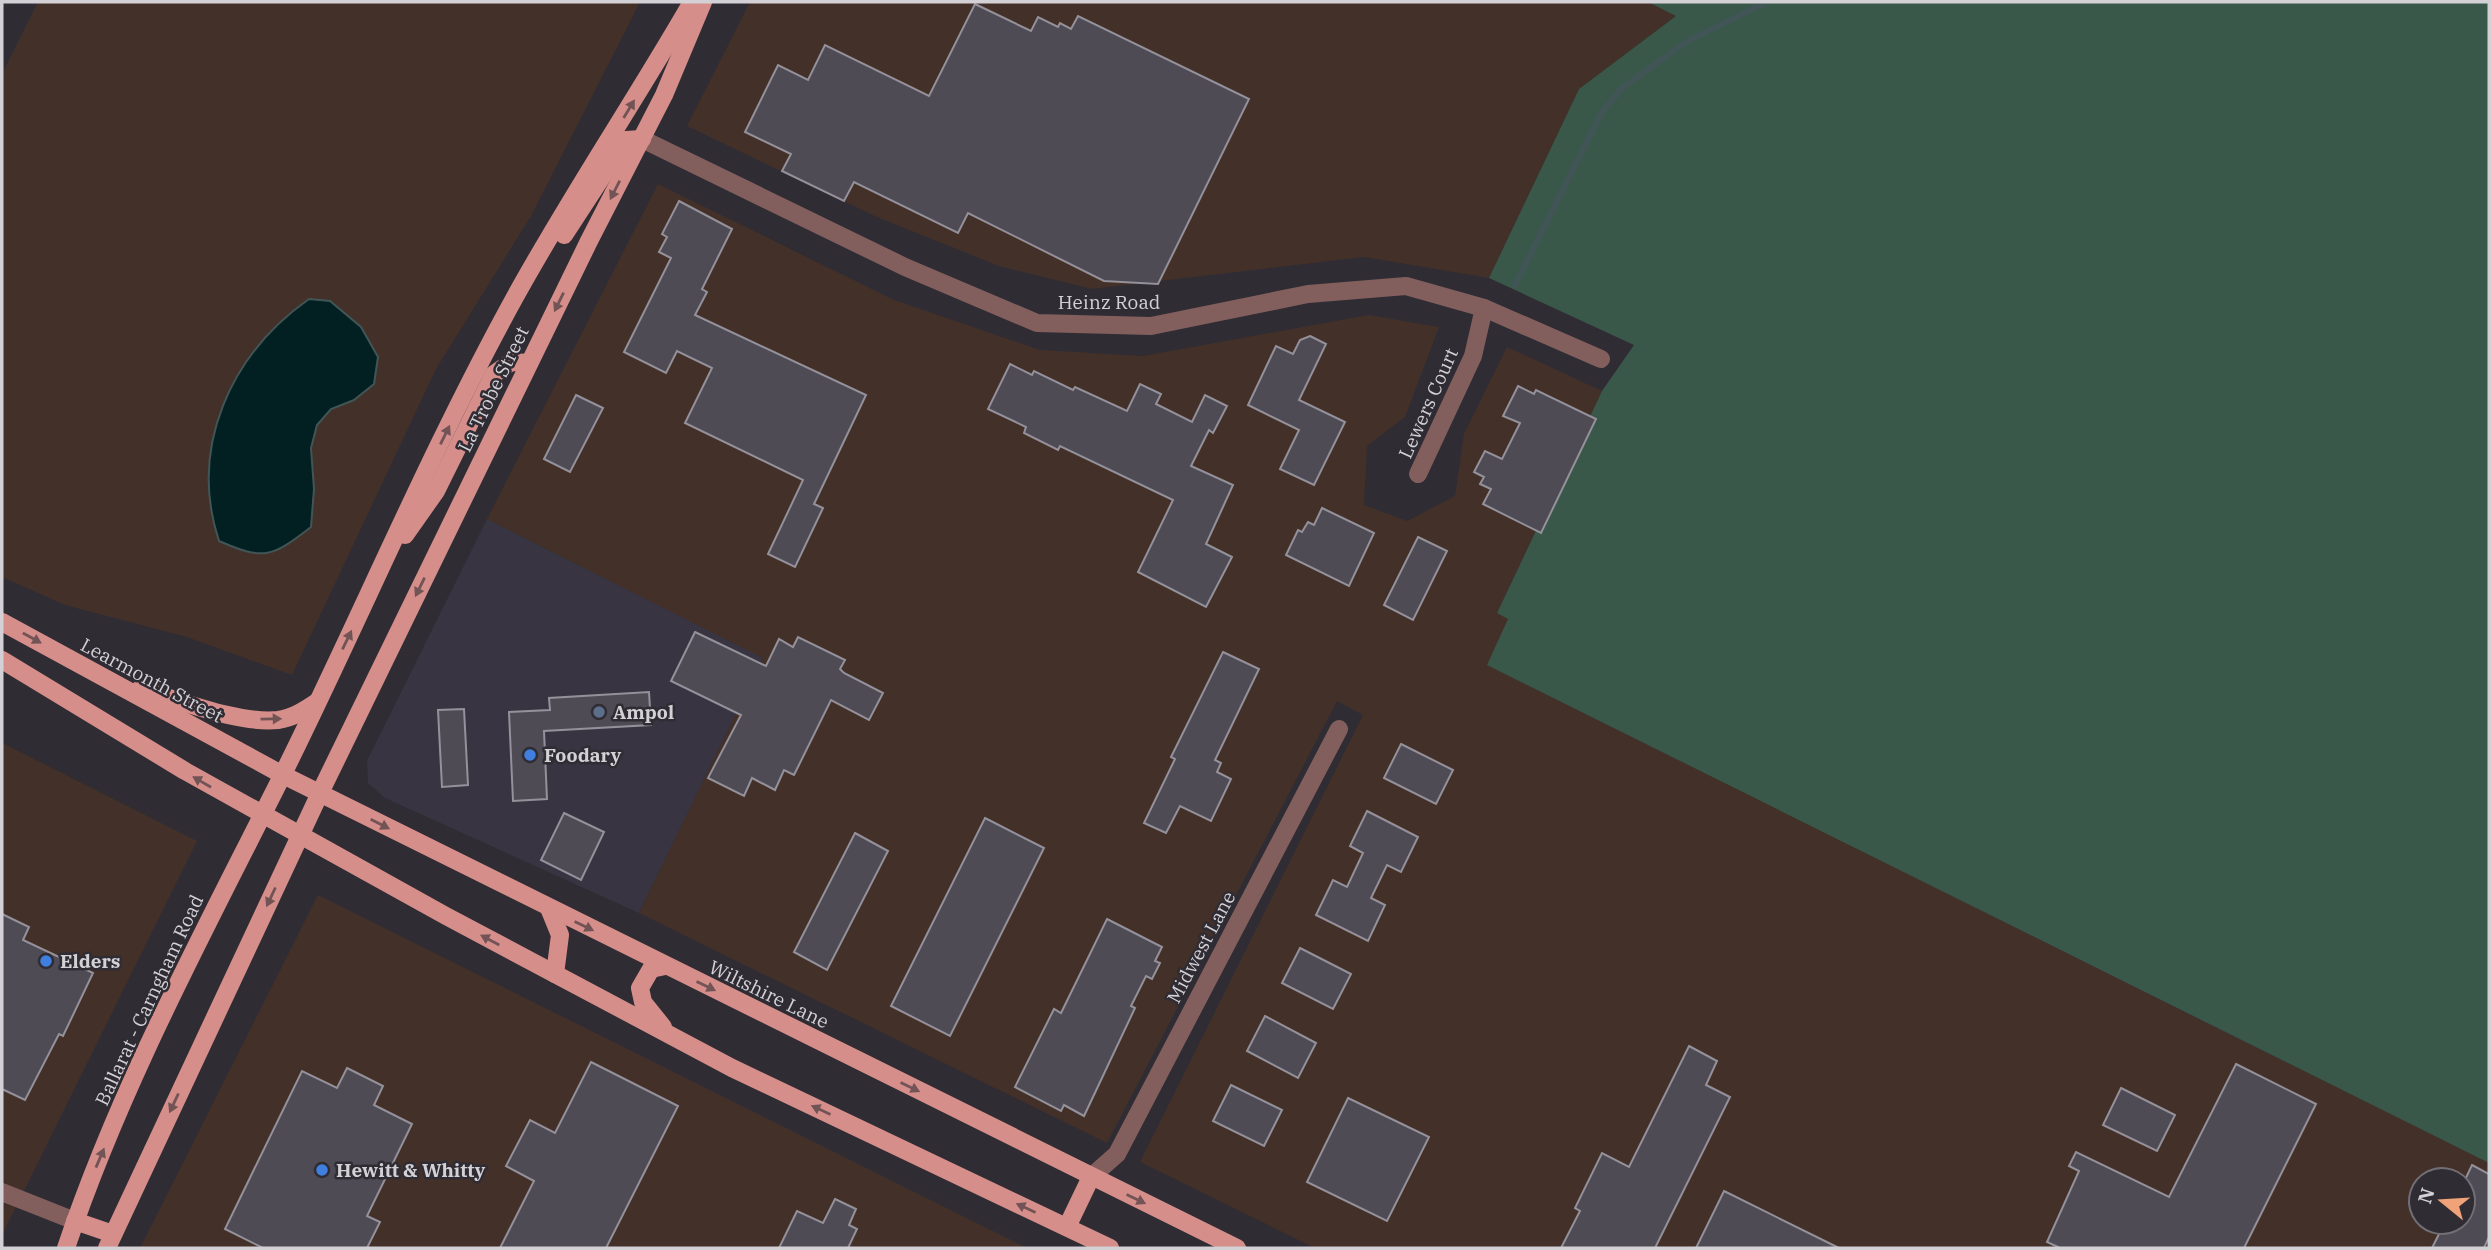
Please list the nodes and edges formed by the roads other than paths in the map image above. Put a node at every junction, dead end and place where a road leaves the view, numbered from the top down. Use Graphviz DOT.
graph roads {
  1 [pos="691,2"];
  2 [pos="703,2"];
  3 [pos="642,139"];
  4 [pos="534,265"];
  5 [pos="1484,307"];
  6 [pos="1601,359"];
  7 [pos="529,363"];
  8 [pos="1418,474"];
  9 [pos="444,476"];
  10 [pos="470,483"];
  11 [pos="385,559"];
  12 [pos="2,622"];
  13 [pos="2,660"];
  14 [pos="110,680"];
  15 [pos="317,702"];
  16 [pos="1339,729"];
  17 [pos="283,775"];
  18 [pos="320,793"];
  19 [pos="262,815"];
  20 [pos="300,835"];
  21 [pos="549,908"];
  22 [pos="665,965"];
  23 [pos="555,974"];
  24 [pos="670,1034"];
  25 [pos="1091,1177"];
  26 [pos="2,1192"];
  27 [pos="75,1221"];
  28 [pos="1067,1227"];
  29 [pos="110,1241"];
  30 [pos="66,1248"];
  31 [pos="1110,1248"];
  32 [pos="1237,1248"];
  4 -- 1 [label="main road, La Trobe Street, one-way"];
  2 -- 3 [label="main road, La Trobe Street"];
  3 -- 4 [label="main road"];
  3 -- 5 [label="street, Heinz Road"];
  3 -- 7 [label="main road, La Trobe Street, one-way"];
  11 -- 4 [label="main road, La Trobe Street, one-way"];
  5 -- 6 [label="street, Heinz Road"];
  5 -- 8 [label="street, Lewers Court"];
  7 -- 9 [label="main road"];
  7 -- 10 [label="main road, La Trobe Street"];
  9 -- 10 [label="main road"];
  9 -- 11 [label="main road"];
  10 -- 18 [label="main road, La Trobe Street, one-way"];
  15 -- 11 [label="main road, La Trobe Street, one-way"];
  12 -- 14 [label="main road, Learmonth Street, one-way"];
  19 -- 13 [label="main road, one-way"];
  14 -- 15 [label="main road, one-way"];
  14 -- 17 [label="main road, Learmonth Street"];
  15 -- 17 [label="main road, La Trobe Street"];
  16 -- 25 [label="street, Midwest Lane"];
  17 -- 18 [label="main road, Wiltshire Lane"];
  17 -- 19 [label="main road, Ballarat - Carngham Road"];
  18 -- 20 [label="main road"];
  18 -- 21 [label="main road, Wiltshire Lane, one-way"];
  19 -- 20 [label="main road"];
  27 -- 19 [label="main road, Ballarat - Carngham Road, one-way"];
  23 -- 20 [label="main road, one-way"];
  20 -- 29 [label="main road, one-way"];
  21 -- 22 [label="main road, Wiltshire Lane, one-way"];
  21 -- 23 [label="main road"];
  22 -- 24 [label="main road"];
  22 -- 25 [label="main road, Wiltshire Lane, one-way"];
  23 -- 24 [label="main road"];
  28 -- 24 [label="main road, one-way"];
  25 -- 28 [label="main road"];
  25 -- 32 [label="main road, Wiltshire Lane, one-way"];
  26 -- 27 [label="street"];
  27 -- 29 [label="main road"];
  27 -- 30 [label="main road, Ballarat - Carngham Road"];
  28 -- 31 [label="main road"];
}
